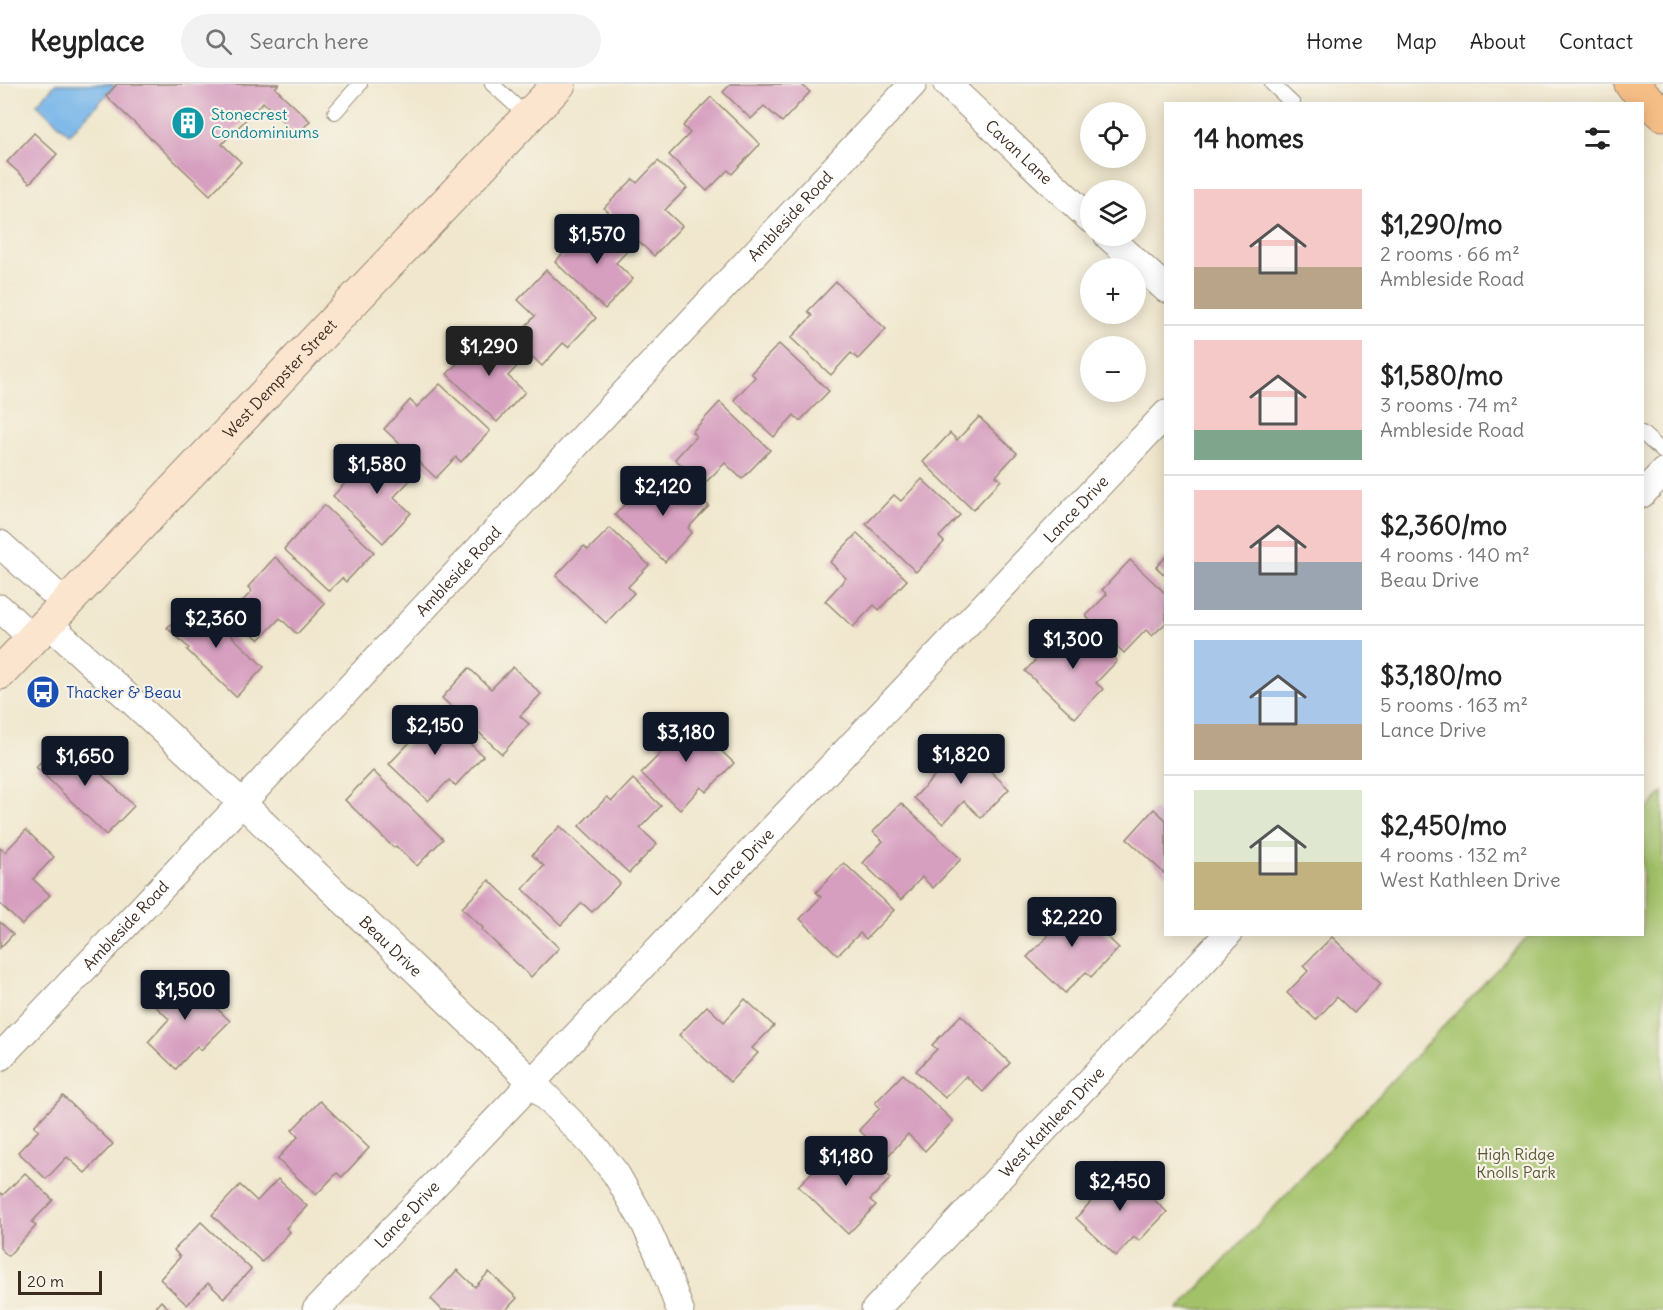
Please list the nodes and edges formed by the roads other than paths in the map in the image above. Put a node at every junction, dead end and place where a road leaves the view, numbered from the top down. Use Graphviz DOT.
graph roads {
  1 [pos="360,84"];
  2 [pos="492,84"];
  3 [pos="559,84"];
  4 [pos="913,84"];
  5 [pos="947,84"];
  6 [pos="1272,84"];
  7 [pos="1631,84"];
  8 [pos="1291,102"];
  9 [pos="335,112"];
  10 [pos="1663,114"];
  11 [pos="528,117"];
  12 [pos="1080,210"];
  13 [pos="1119,246"];
  14 [pos="1164,287"];
  15 [pos="1164,416"];
  16 [pos="1644,435"];
  17 [pos="1663,453"];
  18 [pos="1663,472"];
  19 [pos="1644,492"];
  20 [pos="0,544"];
  21 [pos="0,608"];
  22 [pos="49,622"];
  23 [pos="0,673"];
  24 [pos="242,803"];
  25 [pos="1226,936"];
  26 [pos="0,1058"];
  27 [pos="532,1082"];
  28 [pos="316,1310"];
  29 [pos="680,1310"];
  30 [pos="875,1310"];
  1 -- 9 [label="lane"];
  2 -- 11 [label="lane"];
  3 -- 11 [label="main road, West Dempster Street"];
  4 -- 24 [label="street, Ambleside Road"];
  5 -- 12 [label="street, Cavan Lane"];
  6 -- 8 [label="lane"];
  7 -- 10 [label="main road"];
  11 -- 22 [label="main road, West Dempster Street"];
  13 -- 14 [label="street"];
  15 -- 27 [label="street, Lance Drive"];
  16 -- 17 [label="lane"];
  18 -- 19 [label="street"];
  20 -- 22 [label="street, Beau Drive"];
  21 -- 22 [label="street, Beau Drive"];
  22 -- 23 [label="main road, West Dempster Street"];
  22 -- 24 [label="street, Beau Drive"];
  24 -- 26 [label="street, Ambleside Road"];
  24 -- 27 [label="street, Beau Drive"];
  25 -- 30 [label="street, West Kathleen Drive"];
  27 -- 28 [label="street, Lance Drive"];
  27 -- 29 [label="street, Beau Drive"];
}
